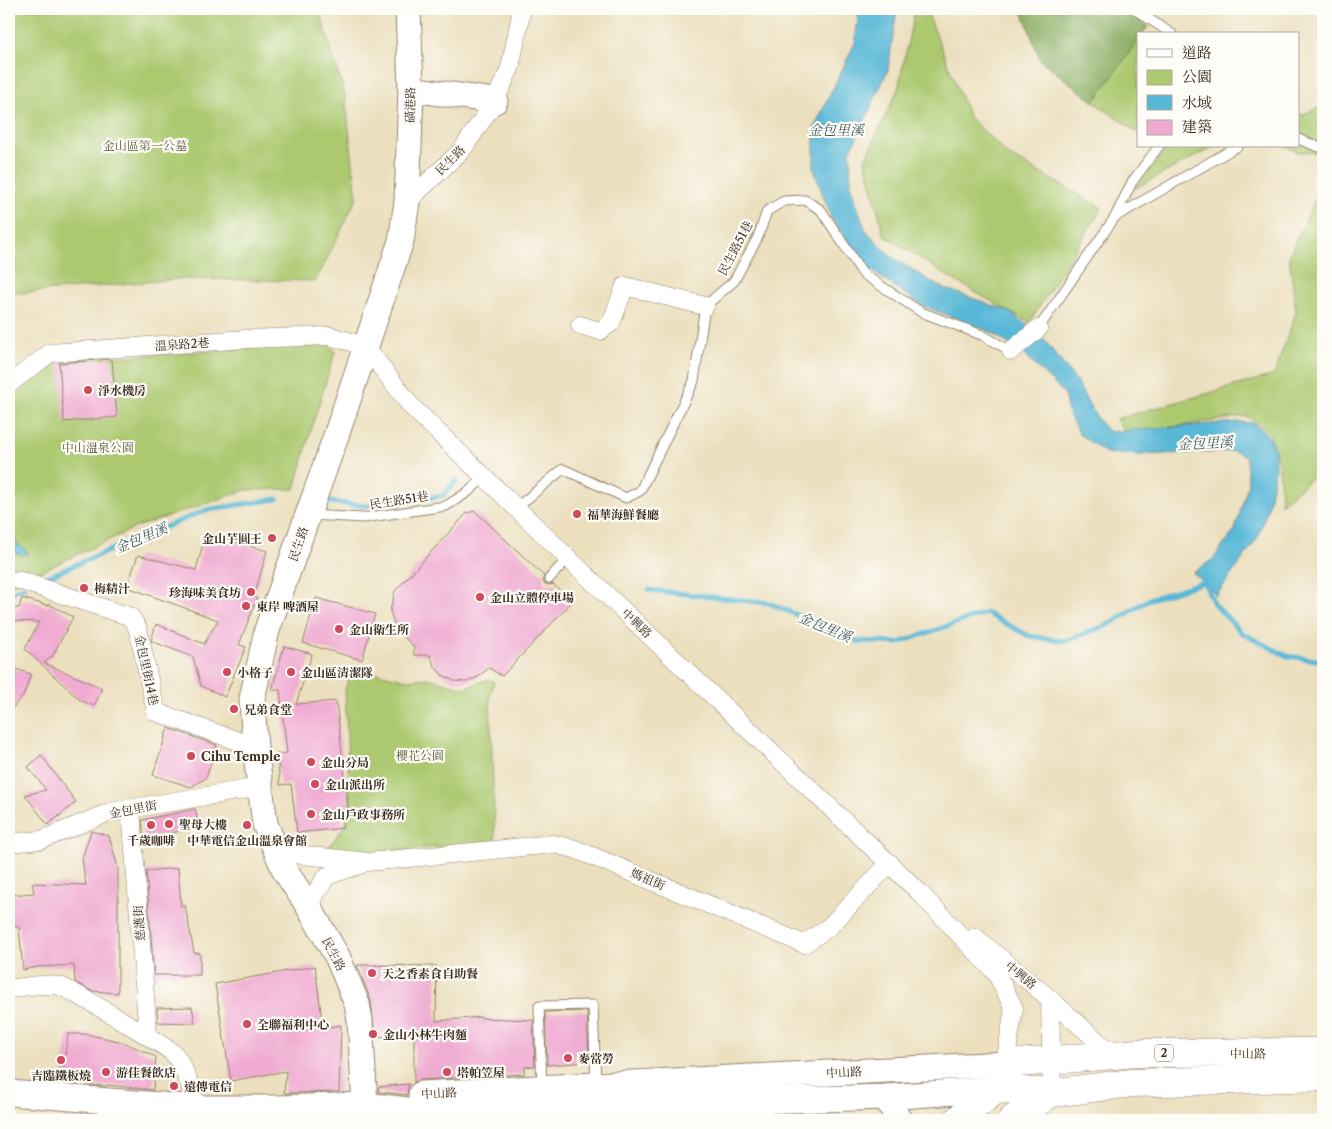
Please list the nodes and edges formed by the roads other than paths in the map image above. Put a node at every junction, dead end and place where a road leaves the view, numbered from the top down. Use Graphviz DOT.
graph roads {
  1 [pos="408,9"];
  2 [pos="522,9"];
  3 [pos="1134,9"];
  4 [pos="1169,32"];
  5 [pos="411,89"];
  6 [pos="495,101"];
  7 [pos="1300,140"];
  8 [pos="1323,146"];
  9 [pos="1158,148"];
  10 [pos="1235,148"];
  11 [pos="407,202"];
  12 [pos="1115,217"];
  13 [pos="705,306"];
  14 [pos="580,325"];
  15 [pos="1038,329"];
  16 [pos="365,346"];
  17 [pos="1011,351"];
  18 [pos="9,384"];
  19 [pos="485,477"];
  20 [pos="516,508"];
  21 [pos="308,514"];
  22 [pos="568,558"];
  23 [pos="548,579"];
  24 [pos="18,580"];
  25 [pos="255,747"];
  26 [pos="261,788"];
  27 [pos="131,810"];
  28 [pos="9,843"];
  29 [pos="276,852"];
  30 [pos="368,862"];
  31 [pos="890,863"];
  32 [pos="918,890"];
  33 [pos="312,912"];
  34 [pos="9,989"];
  35 [pos="1050,998"];
  36 [pos="148,1036"];
  37 [pos="1323,1052"];
  38 [pos="1114,1056"];
  39 [pos="1052,1060"];
  40 [pos="1001,1076"];
  41 [pos="1323,1077"];
  42 [pos="596,1084"];
  43 [pos="542,1087"];
  44 [pos="9,1093"];
  45 [pos="1052,1093"];
  46 [pos="886,1097"];
  47 [pos="197,1108"];
  48 [pos="364,1113"];
  49 [pos="899,1120"];
  50 [pos="957,1120"];
  51 [pos="1012,1120"];
  1 -- 5 [label="street, 磺港路"];
  2 -- 6 [label="street, 民生路"];
  3 -- 4 [label="lane"];
  5 -- 6 [label="street"];
  5 -- 11 [label="street, 磺港路"];
  6 -- 11 [label="street, 民生路"];
  7 -- 8 [label="lane"];
  9 -- 12 [label="lane"];
  10 -- 12 [label="lane"];
  11 -- 16 [label="street, 民生路"];
  12 -- 15 [label="lane"];
  13 -- 14 [label="street"];
  13 -- 17 [label="lane, 民生路51巷"];
  13 -- 20 [label="lane"];
  15 -- 17 [label="street"];
  16 -- 18 [label="street, 溫泉路2巷"];
  16 -- 19 [label="street, 中興路"];
  16 -- 21 [label="street, 民生路"];
  19 -- 20 [label="street, 中興路"];
  19 -- 21 [label="lane, 民生路51巷"];
  20 -- 22 [label="street, 中興路"];
  21 -- 25 [label="street, 民生路"];
  22 -- 23 [label="lane"];
  22 -- 31 [label="street, 中興路"];
  24 -- 25 [label="street, 金包里街14巷"];
  25 -- 26 [label="street, 民生路"];
  26 -- 27 [label="street, 金包里街"];
  26 -- 29 [label="street, 民生路"];
  27 -- 28 [label="street, 金包里街"];
  27 -- 36 [label="street, 慈護街"];
  29 -- 30 [label="street, 媽祖街"];
  29 -- 33 [label="street, 民生路"];
  30 -- 31 [label="street, 媽祖街"];
  30 -- 33 [label="street, 媽祖街"];
  31 -- 32 [label="street, 中興路"];
  32 -- 35 [label="street, 中興路"];
  32 -- 40 [label="street, 中興路"];
  33 -- 48 [label="street, 民生路"];
  34 -- 36 [label="street"];
  35 -- 38 [label="street, 中興路"];
  35 -- 39 [label="street"];
  36 -- 47 [label="street"];
  37 -- 38 [label="main road, 中山路 / 2"];
  38 -- 39 [label="main road, 中山路 / 2"];
  39 -- 40 [label="main road, 中山路 / 2"];
  39 -- 45 [label="street"];
  40 -- 42 [label="street, 中山路"];
  40 -- 45 [label="main road"];
  40 -- 46 [label="street, 中山路"];
  40 -- 50 [label="main road"];
  41 -- 45 [label="main road, 中山路"];
  42 -- 43 [label="street, 中山路"];
  42 -- 43 [label="lane"];
  43 -- 48 [label="street, 中山路"];
  44 -- 47 [label="street, 中山路"];
  45 -- 51 [label="main road"];
  46 -- 48 [label="street, 中山路"];
  46 -- 49 [label="street"];
  47 -- 48 [label="street, 中山路"];
}
